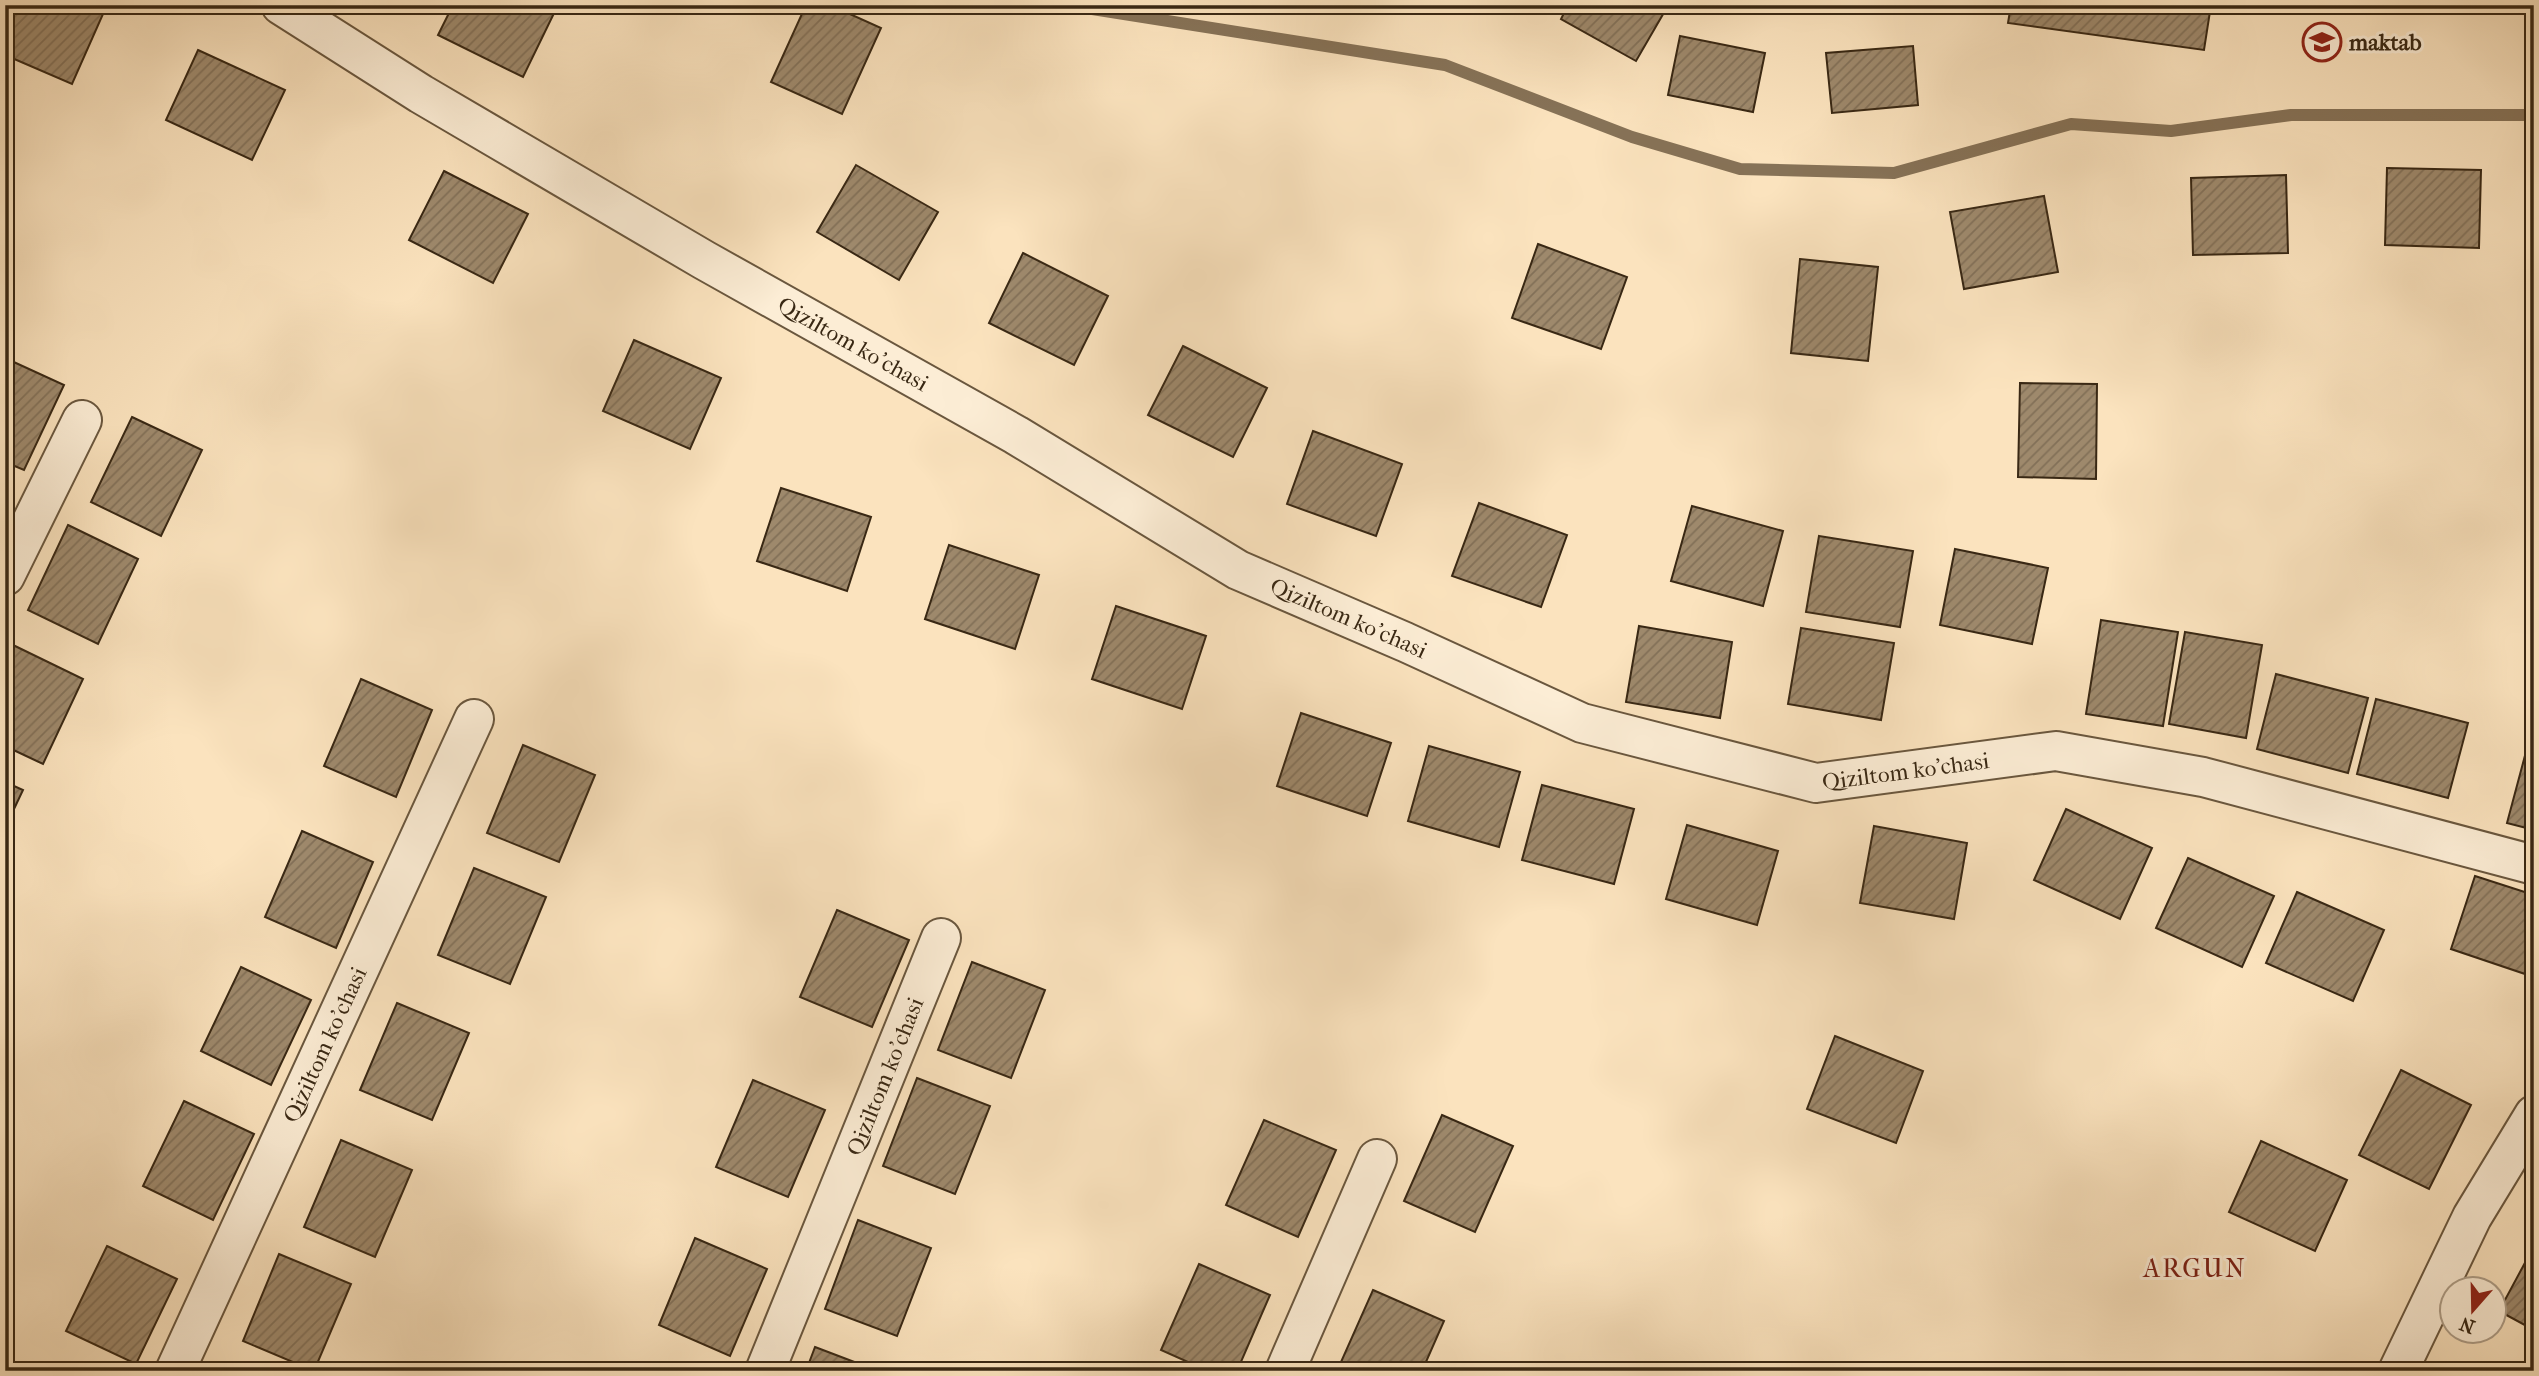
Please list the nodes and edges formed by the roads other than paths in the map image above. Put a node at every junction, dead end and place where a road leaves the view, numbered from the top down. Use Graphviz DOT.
graph roads {
  1 [pos="281,5"];
  2 [pos="82,420"];
  3 [pos="5,576"];
  4 [pos="474,719"];
  5 [pos="2534,864"];
  6 [pos="941,938"];
  7 [pos="2534,1115"];
  8 [pos="1377,1159"];
  9 [pos="175,1371"];
  10 [pos="765,1371"];
  11 [pos="1285,1371"];
  12 [pos="2398,1371"];
  1 -- 5 [label="street, Qiziltom ko'chasi"];
  2 -- 3 [label="street"];
  4 -- 9 [label="street, Qiziltom ko'chasi"];
  6 -- 10 [label="street, Qiziltom ko'chasi"];
  7 -- 12 [label="street"];
  8 -- 11 [label="street"];
}
